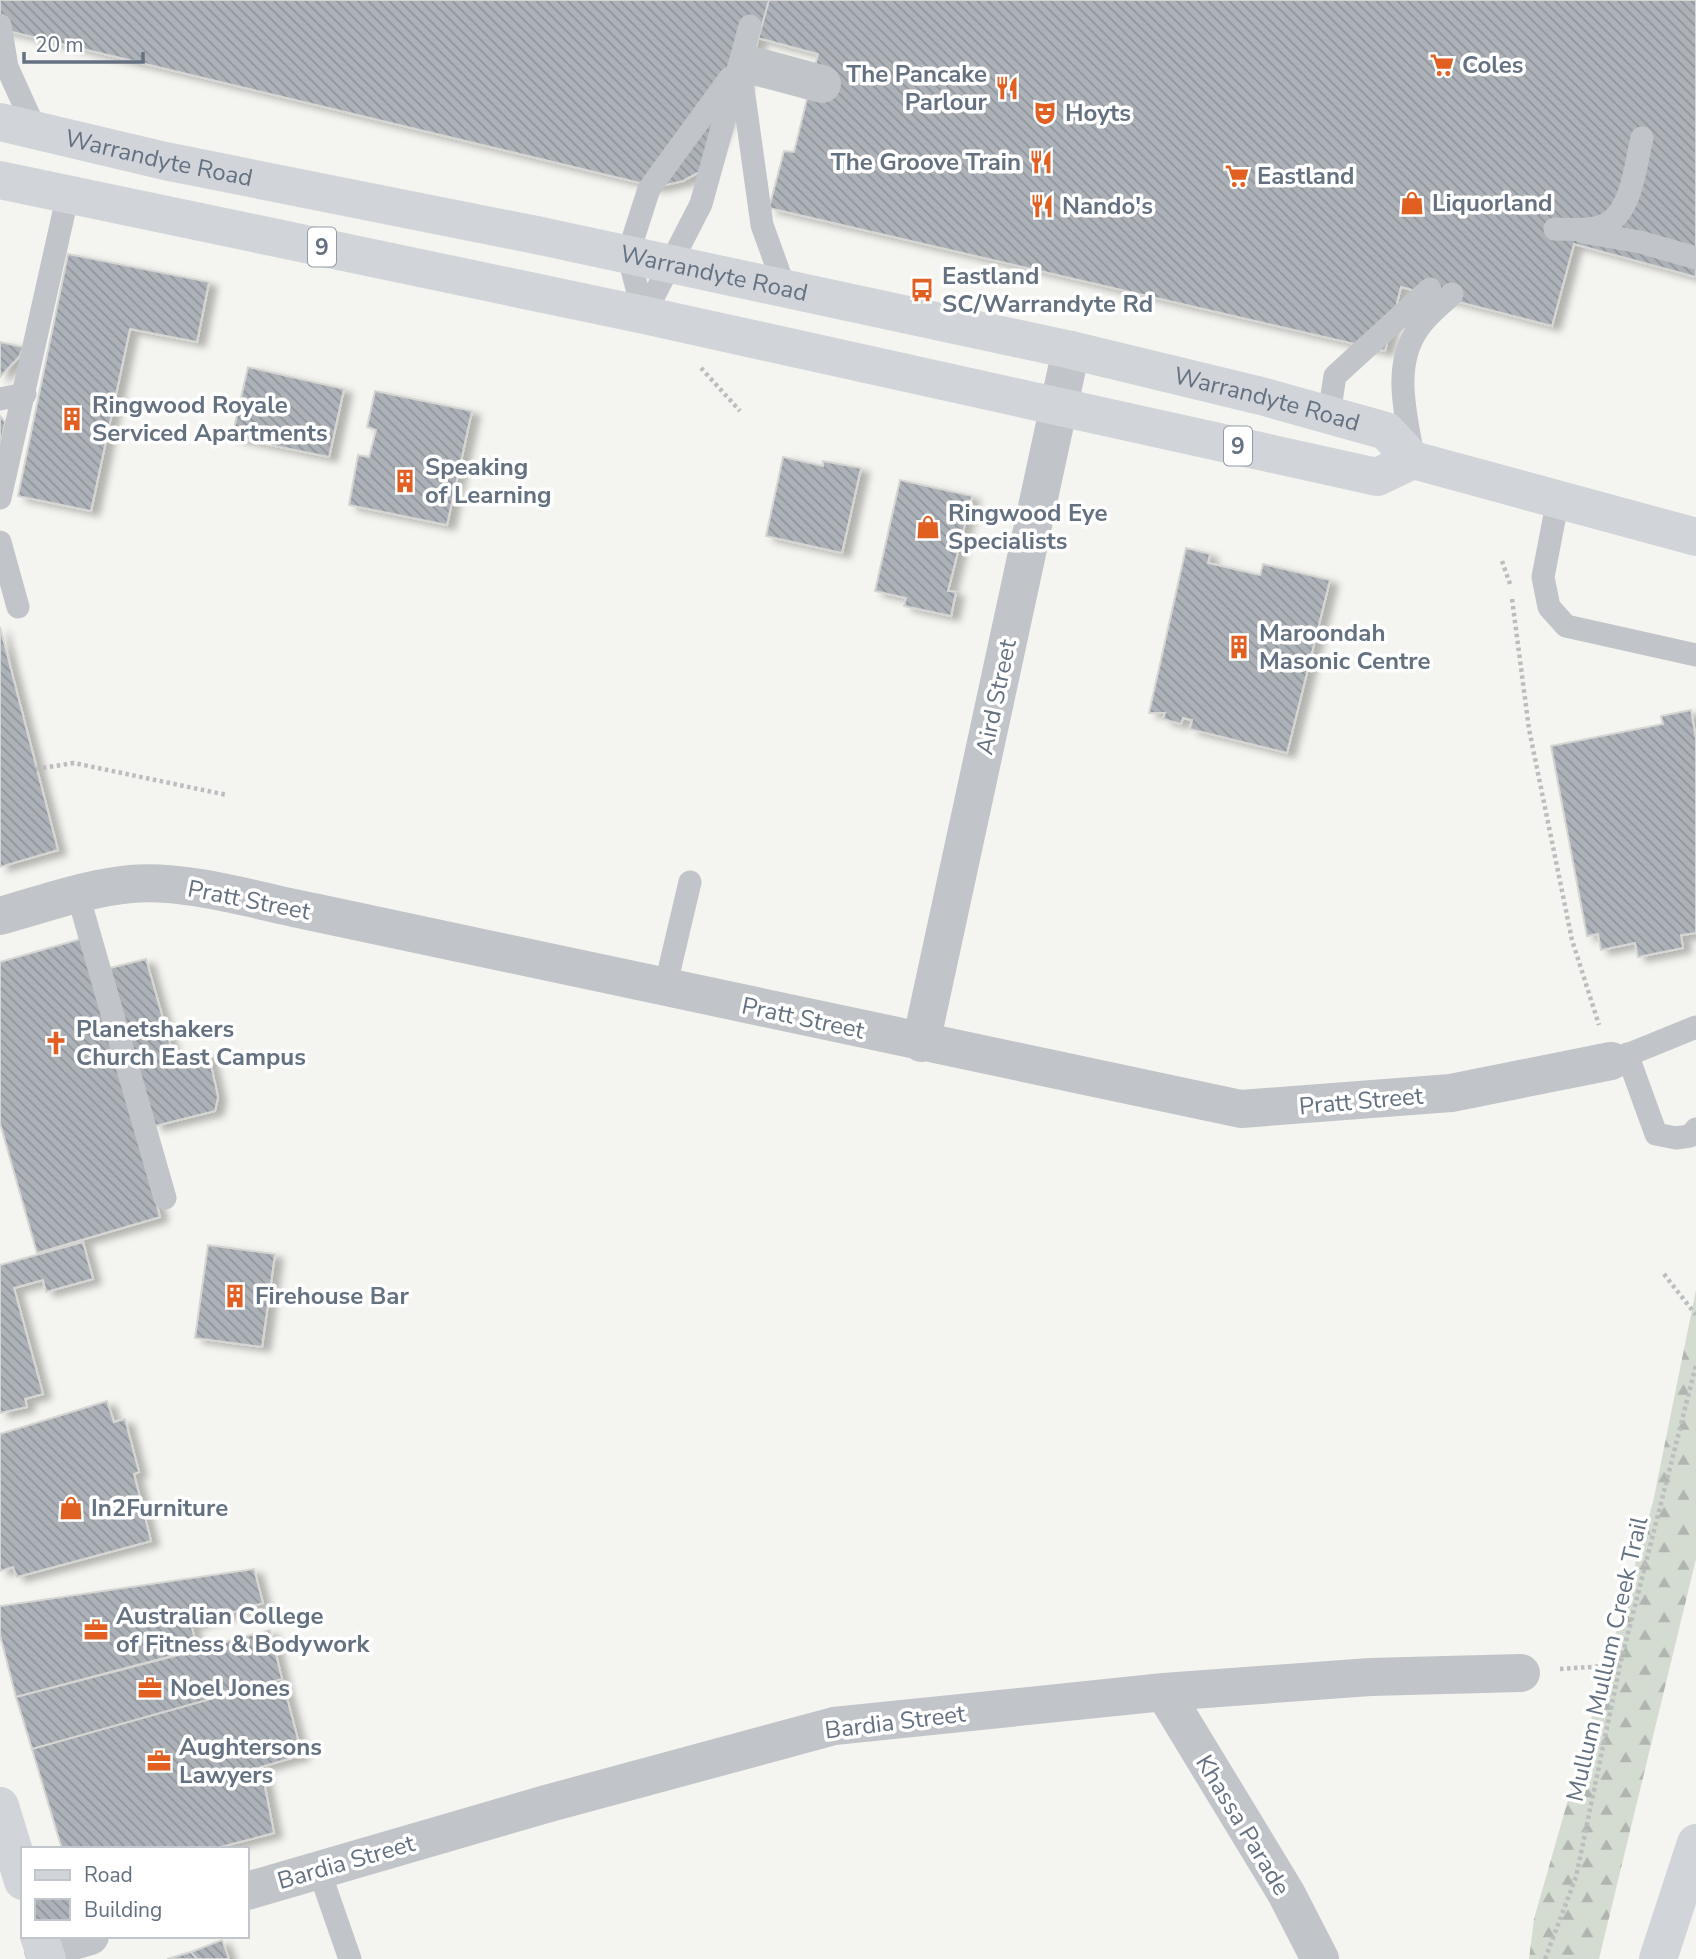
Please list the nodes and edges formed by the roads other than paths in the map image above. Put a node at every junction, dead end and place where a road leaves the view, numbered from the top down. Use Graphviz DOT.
graph roads {
  1 [pos="0,25"];
  2 [pos="750,26"];
  3 [pos="746,64"];
  4 [pos="822,84"];
  5 [pos="18,127"];
  6 [pos="1642,138"];
  7 [pos="0,180"];
  8 [pos="68,194"];
  9 [pos="628,254"];
  10 [pos="1696,258"];
  11 [pos="672,264"];
  12 [pos="785,289"];
  13 [pos="644,315"];
  14 [pos="1071,350"];
  15 [pos="24,394"];
  16 [pos="0,399"];
  17 [pos="1059,406"];
  18 [pos="1329,414"];
  19 [pos="1413,460"];
  20 [pos="1377,477"];
  21 [pos="0,498"];
  22 [pos="1558,499"];
  23 [pos="1696,537"];
  24 [pos="0,542"];
  25 [pos="18,607"];
  26 [pos="1696,655"];
  27 [pos="690,882"];
  28 [pos="78,895"];
  29 [pos="0,916"];
  30 [pos="665,988"];
  31 [pos="1696,1027"];
  32 [pos="921,1043"];
  33 [pos="1619,1058"];
  34 [pos="1696,1129"];
  35 [pos="165,1198"];
  36 [pos="1521,1673"];
  37 [pos="1164,1692"];
  38 [pos="0,1806"];
  39 [pos="1696,1843"];
  40 [pos="319,1870"];
  41 [pos="21,1874"];
  42 [pos="248,1891"];
  43 [pos="82,1938"];
  44 [pos="43,1948"];
  45 [pos="350,1959"];
  46 [pos="1320,1959"];
  47 [pos="1658,1959"];
  1 -- 5 [label="lane"];
  2 -- 3 [label="lane"];
  3 -- 4 [label="street"];
  3 -- 9 [label="lane"];
  3 -- 11 [label="lane"];
  3 -- 12 [label="lane"];
  5 -- 9 [label="main road, Warrandyte Road / 9"];
  6 -- 10 [label="lane"];
  7 -- 8 [label="main road, Warrandyte Road / 9"];
  8 -- 13 [label="main road, Warrandyte Road / 9"];
  8 -- 15 [label="lane"];
  9 -- 11 [label="main road, Warrandyte Road / 9"];
  9 -- 13 [label="lane"];
  11 -- 12 [label="main road, Warrandyte Road / 9"];
  11 -- 13 [label="lane"];
  12 -- 14 [label="main road, Warrandyte Road / 9"];
  13 -- 17 [label="main road, Warrandyte Road / 9"];
  14 -- 17 [label="street, Aird Street"];
  14 -- 18 [label="main road, Warrandyte Road / 9"];
  15 -- 16 [label="lane"];
  15 -- 21 [label="lane"];
  17 -- 20 [label="main road, Warrandyte Road / 9"];
  17 -- 32 [label="street, Aird Street"];
  18 -- 19 [label="main road, Warrandyte Road / 9"];
  18 -- 19 [label="lane"];
  18 -- 20 [label="main road"];
  19 -- 20 [label="main road"];
  19 -- 22 [label="main road"];
  22 -- 23 [label="main road"];
  22 -- 26 [label="lane"];
  24 -- 25 [label="lane"];
  27 -- 30 [label="lane"];
  28 -- 29 [label="street, Pratt Street"];
  28 -- 30 [label="street, Pratt Street"];
  28 -- 35 [label="lane"];
  30 -- 32 [label="street, Pratt Street"];
  31 -- 33 [label="lane"];
  32 -- 33 [label="street, Pratt Street"];
  33 -- 34 [label="lane"];
  36 -- 37 [label="street, Bardia Street"];
  37 -- 40 [label="street, Bardia Street"];
  37 -- 46 [label="street, Khassa Parade"];
  38 -- 41 [label="main road"];
  39 -- 47 [label="main road"];
  40 -- 42 [label="street, Bardia Street"];
  40 -- 45 [label="lane"];
  43 -- 44 [label="street"];
}
